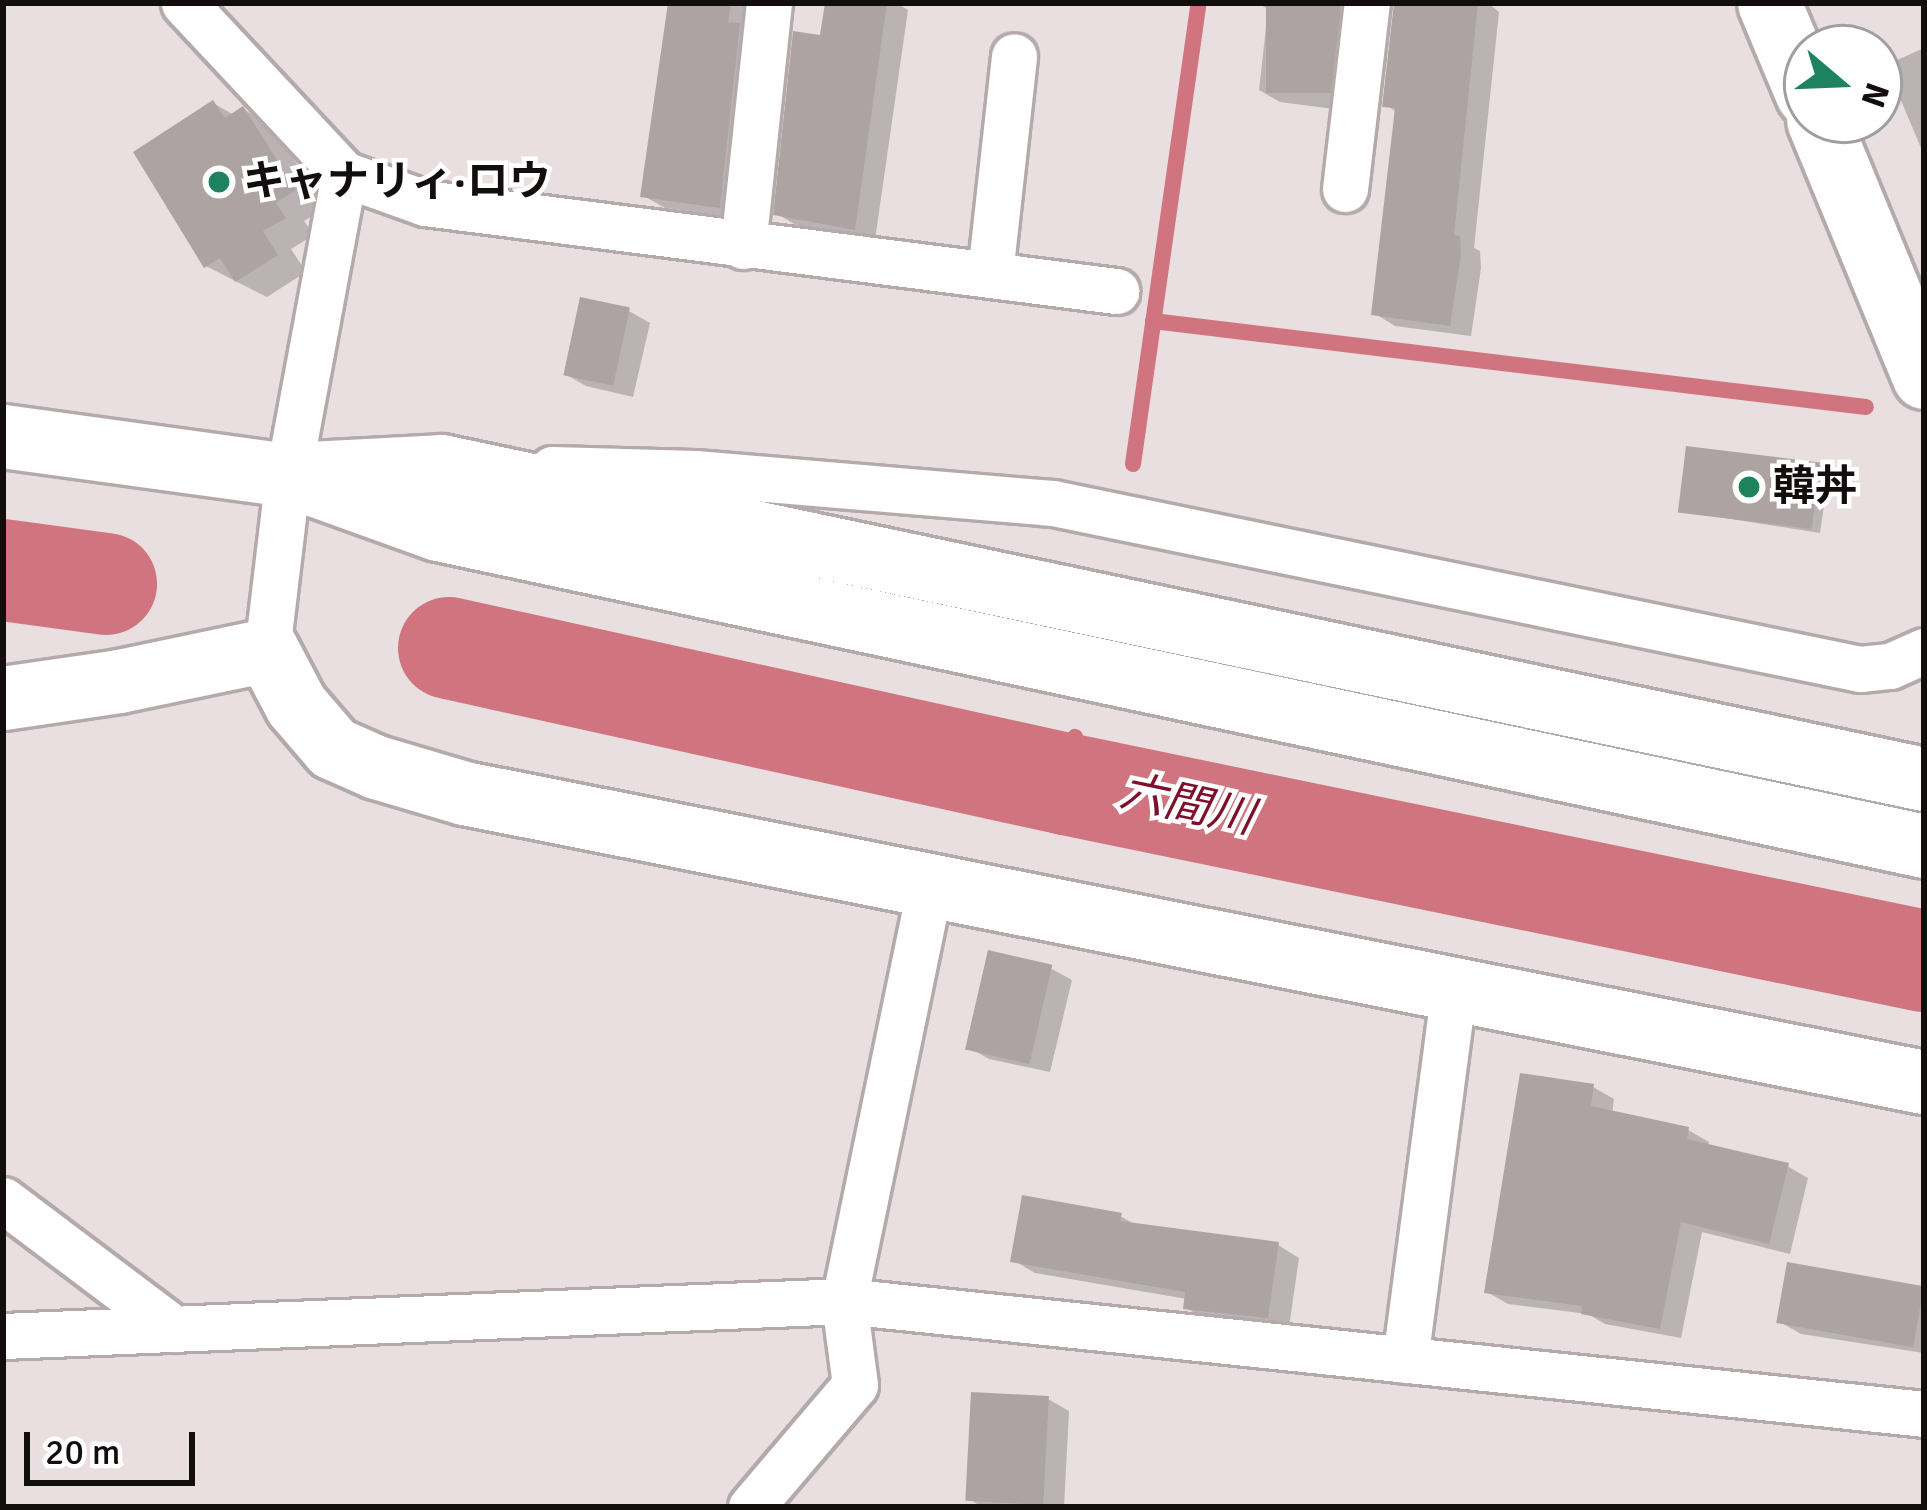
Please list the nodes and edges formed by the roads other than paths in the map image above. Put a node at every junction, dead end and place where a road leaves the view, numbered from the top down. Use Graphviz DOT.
graph roads {
  1 [pos="184,3"];
  2 [pos="770,3"];
  3 [pos="1366,3"];
  4 [pos="1769,3"];
  5 [pos="1783,37"];
  6 [pos="1014,56"];
  7 [pos="1828,144"];
  8 [pos="344,174"];
  9 [pos="1345,189"];
  10 [pos="743,246"];
  11 [pos="990,274"];
  12 [pos="1115,291"];
  13 [pos="1924,377"];
  14 [pos="3,436"];
  15 [pos="442,466"];
  16 [pos="288,475"];
  17 [pos="268,650"];
  18 [pos="1924,651"];
  19 [pos="3,698"];
  20 [pos="1924,778"];
  21 [pos="1924,846"];
  22 [pos="931,883"];
  23 [pos="1454,988"];
  24 [pos="1924,1082"];
  25 [pos="3,1200"];
  26 [pos="844,1301"];
  27 [pos="174,1329"];
  28 [pos="3,1336"];
  29 [pos="1405,1360"];
  30 [pos="1924,1414"];
  31 [pos="752,1507"];
  1 -- 8 [label="street"];
  2 -- 10 [label="street"];
  3 -- 9 [label="street"];
  4 -- 5 [label="street"];
  6 -- 11 [label="street"];
  7 -- 13 [label="street"];
  8 -- 10 [label="street"];
  8 -- 16 [label="street"];
  10 -- 11 [label="street"];
  11 -- 12 [label="street"];
  14 -- 16 [label="street"];
  15 -- 16 [label="street"];
  15 -- 18 [label="street"];
  15 -- 20 [label="street"];
  16 -- 17 [label="street"];
  16 -- 21 [label="street"];
  17 -- 19 [label="street"];
  17 -- 22 [label="street"];
  22 -- 23 [label="street"];
  22 -- 26 [label="street"];
  23 -- 24 [label="street"];
  23 -- 29 [label="street"];
  25 -- 27 [label="street"];
  26 -- 27 [label="street"];
  26 -- 29 [label="street"];
  26 -- 31 [label="street"];
  27 -- 28 [label="street"];
  29 -- 30 [label="street"];
}
